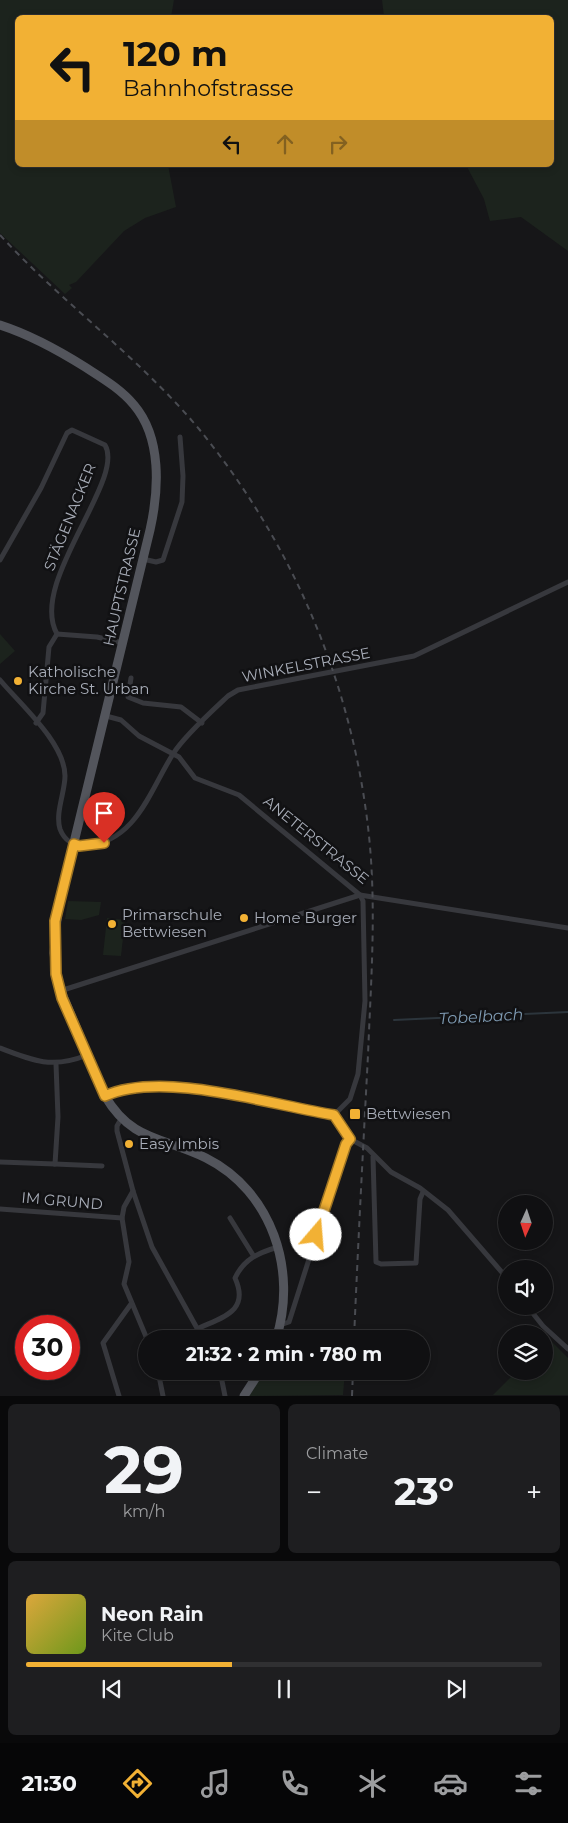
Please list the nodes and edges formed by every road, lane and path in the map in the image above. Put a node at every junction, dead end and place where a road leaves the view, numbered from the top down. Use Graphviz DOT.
graph roads {
  1 [pos="0,325"];
  2 [pos="180,437"];
  3 [pos="143,559"];
  4 [pos="0,560"];
  5 [pos="568,582"];
  6 [pos="58,634"];
  7 [pos="123,642"];
  8 [pos="131,678"];
  9 [pos="0,680"];
  10 [pos="106,716"];
  11 [pos="36,723"];
  12 [pos="202,723"];
  13 [pos="173,753"];
  14 [pos="74,844"];
  15 [pos="360,895"];
  16 [pos="568,928"];
  17 [pos="60,991"];
  18 [pos="0,1048"];
  19 [pos="87,1055"];
  20 [pos="56,1064"];
  21 [pos="105,1096"];
  22 [pos="334,1115"];
  23 [pos="121,1119"];
  24 [pos="350,1139"];
  25 [pos="373,1156"];
  26 [pos="0,1162"];
  27 [pos="56,1164"];
  28 [pos="102,1166"];
  29 [pos="133,1191"];
  30 [pos="423,1192"];
  31 [pos="0,1209"];
  32 [pos="122,1218"];
  33 [pos="230,1218"];
  34 [pos="278,1247"];
  35 [pos="252,1255"];
  36 [pos="498,1267"];
  37 [pos="131,1304"];
  38 [pos="534,1315"];
  39 [pos="280,1326"];
  40 [pos="199,1328"];
  41 [pos="143,1330"];
  42 [pos="279,1330"];
  43 [pos="568,1349"];
  44 [pos="160,1380"];
  45 [pos="222,1380"];
  46 [pos="254,1380"];
  47 [pos="119,1396"];
  48 [pos="163,1396"];
  49 [pos="225,1396"];
  50 [pos="244,1396"];
  1 -- 3 [label="main road, HAUPTSTRASSE"];
  2 -- 3 [label="street"];
  3 -- 7 [label="main road, HAUPTSTRASSE"];
  4 -- 6 [label="street, STÄGENACKER"];
  5 -- 12 [label="street, WINKELSTRASSE"];
  6 -- 7 [label="street"];
  6 -- 11 [label="street"];
  7 -- 10 [label="main road, HAUPTSTRASSE"];
  8 -- 12 [label="street"];
  9 -- 11 [label="street"];
  10 -- 13 [label="street, ANETERSTRASSE"];
  10 -- 14 [label="main road, HAUPTSTRASSE"];
  11 -- 14 [label="street"];
  12 -- 13 [label="street, WINKELSTRASSE"];
  13 -- 14 [label="street, WINKELSTRASSE"];
  13 -- 15 [label="street, ANETERSTRASSE"];
  14 -- 17 [label="main road, HAUPTSTRASSE"];
  15 -- 16 [label="street, ANETERSTRASSE"];
  15 -- 17 [label="street"];
  15 -- 22 [label="street"];
  17 -- 19 [label="main road, HAUPTSTRASSE"];
  18 -- 20 [label="street"];
  19 -- 20 [label="street"];
  19 -- 21 [label="main road, HAUPTSTRASSE"];
  20 -- 27 [label="street"];
  21 -- 22 [label="street"];
  21 -- 23 [label="main road, HAUPTSTRASSE"];
  22 -- 24 [label="street"];
  23 -- 29 [label="street"];
  23 -- 34 [label="main road, HAUPTSTRASSE"];
  24 -- 25 [label="street"];
  24 -- 39 [label="street"];
  25 -- 30 [label="street"];
  25 -- 30 [label="street"];
  26 -- 27 [label="street"];
  27 -- 28 [label="street"];
  29 -- 32 [label="street"];
  29 -- 40 [label="street"];
  30 -- 36 [label="street"];
  31 -- 32 [label="street, IM GRUND"];
  32 -- 37 [label="street"];
  33 -- 35 [label="street"];
  34 -- 35 [label="street"];
  34 -- 39 [label="main road, HAUPTSTRASSE"];
  35 -- 40 [label="street"];
  37 -- 41 [label="street"];
  37 -- 47 [label="street"];
  38 -- 43 [label="street"];
  39 -- 42 [label="main road, HAUPTSTRASSE"];
  44 -- 48 [label="street"];
  45 -- 49 [label="street"];
  46 -- 50 [label="main road"];
}
